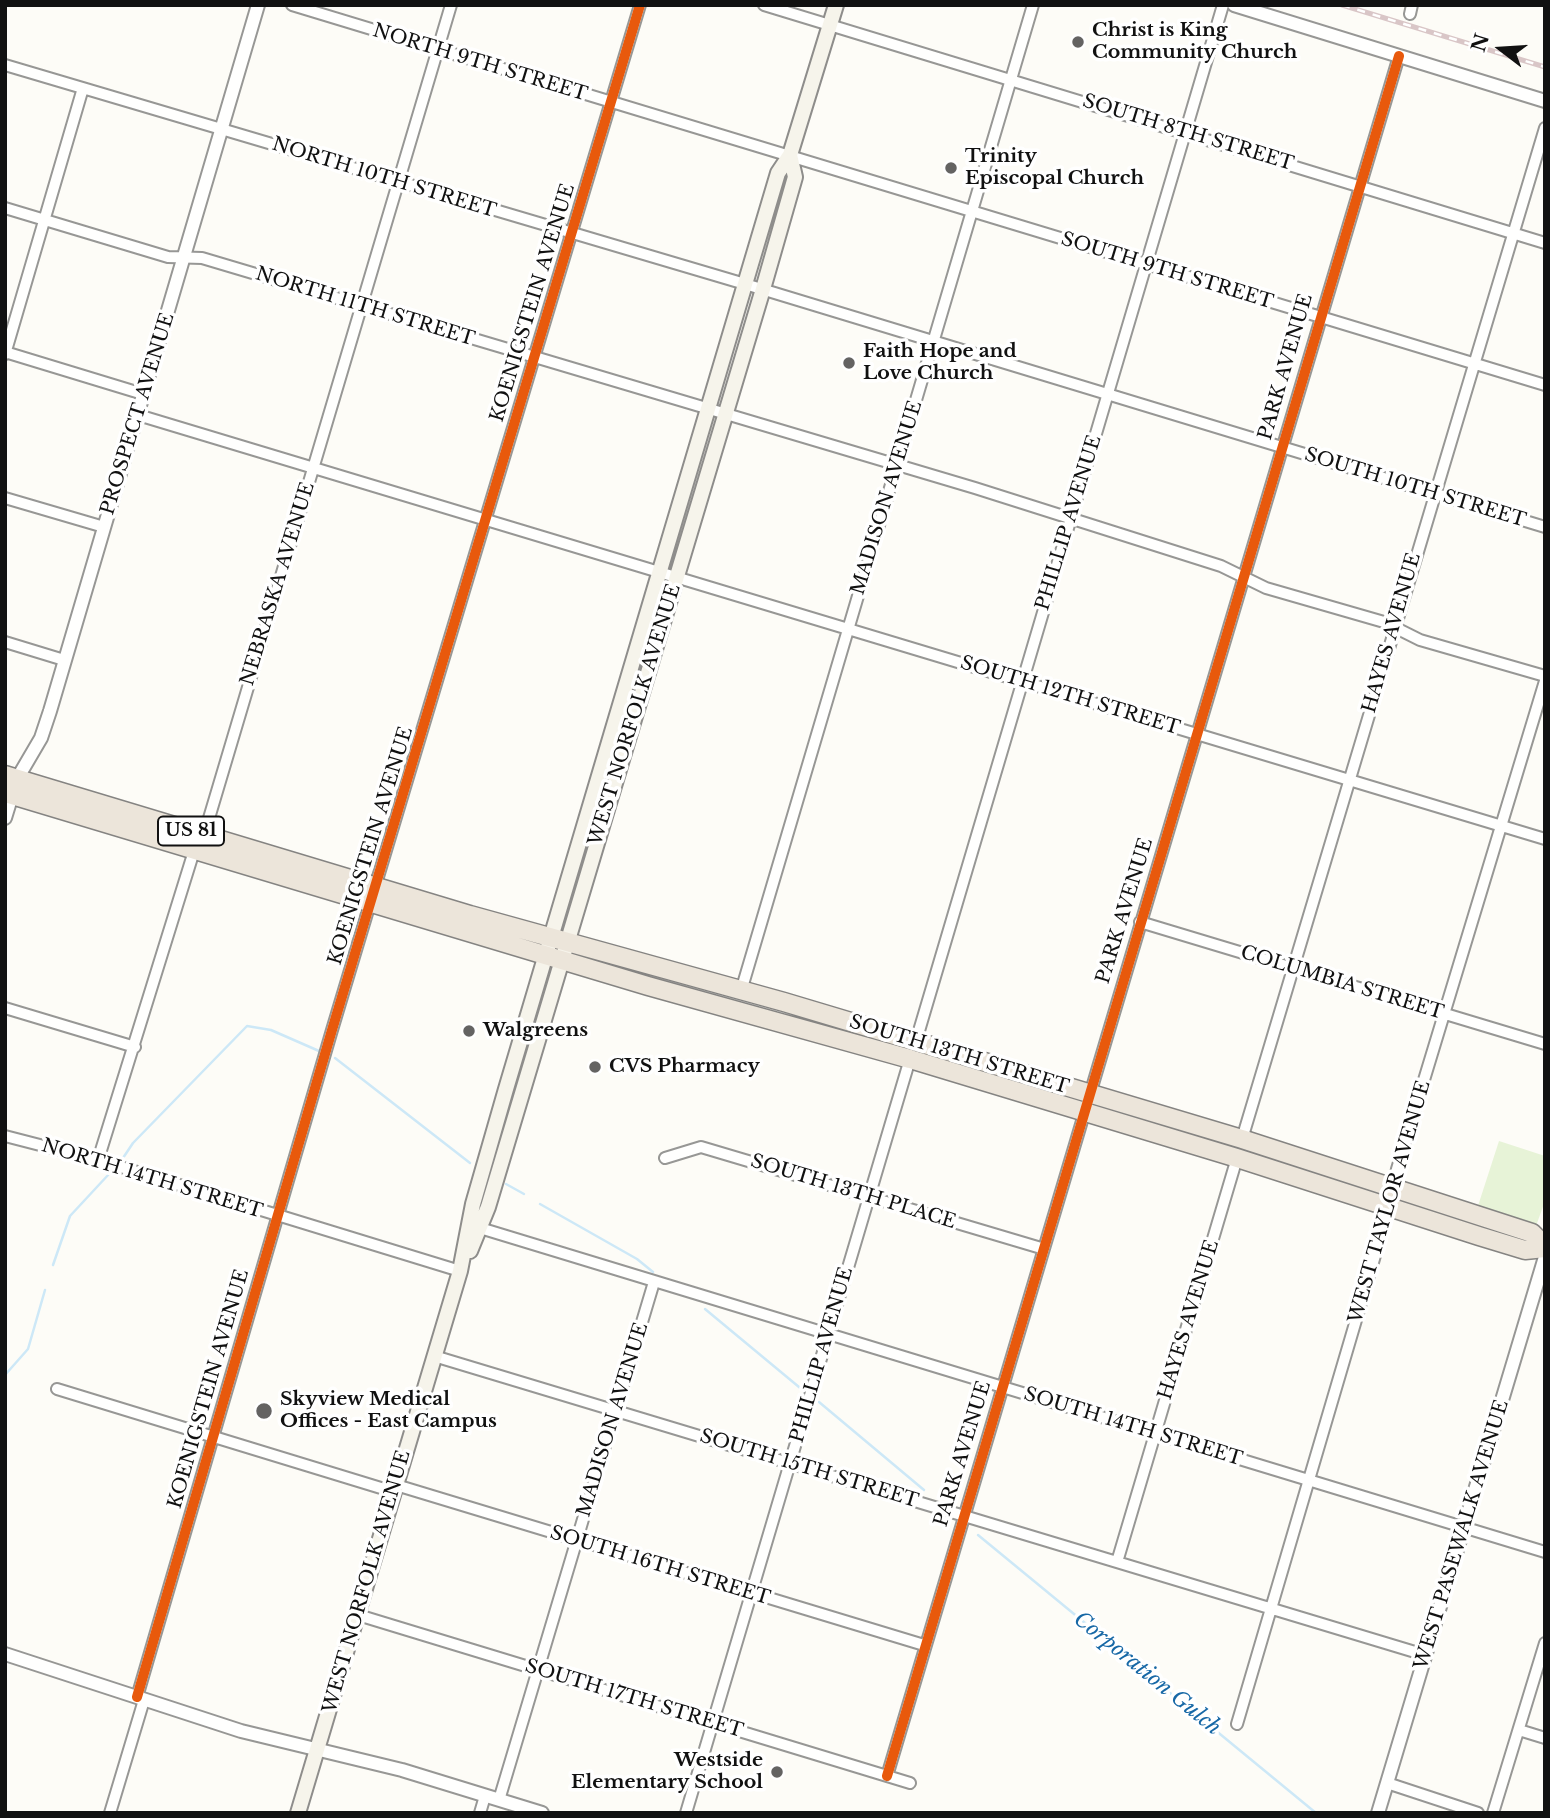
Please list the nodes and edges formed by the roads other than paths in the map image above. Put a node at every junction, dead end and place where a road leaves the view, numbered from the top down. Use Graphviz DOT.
graph roads {
  1 [pos="258,5"];
  2 [pos="292,5"];
  3 [pos="451,5"];
  4 [pos="640,5"];
  5 [pos="764,5"];
  6 [pos="836,5"];
  7 [pos="1033,5"];
  8 [pos="1223,5"];
  9 [pos="1234,5"];
  10 [pos="830,24"];
  11 [pos="438,51"];
  12 [pos="1399,56"];
  13 [pos="5,65"];
  14 [pos="1010,80"];
  15 [pos="83,88"];
  16 [pos="1545,101"];
  17 [pos="611,103"];
  18 [pos="1545,128"];
  19 [pos="221,130"];
  20 [pos="1185,131"];
  21 [pos="790,155"];
  22 [pos="398,181"];
  23 [pos="1360,185"];
  24 [pos="5,208"];
  25 [pos="972,212"];
  26 [pos="43,220"];
  27 [pos="1511,233"];
  28 [pos="572,234"];
  29 [pos="1545,243"];
  30 [pos="185,256"];
  31 [pos="1146,264"];
  32 [pos="745,284"];
  33 [pos="763,289"];
  34 [pos="361,306"];
  35 [pos="1319,318"];
  36 [pos="934,341"];
  37 [pos="5,352"];
  38 [pos="534,357"];
  39 [pos="1474,363"];
  40 [pos="1545,385"];
  41 [pos="144,394"];
  42 [pos="1107,394"];
  43 [pos="708,408"];
  44 [pos="725,413"];
  45 [pos="138,415"];
  46 [pos="1281,448"];
  47 [pos="898,465"];
  48 [pos="313,467"];
  49 [pos="1433,494"];
  50 [pos="5,498"];
  51 [pos="486,519"];
  52 [pos="1070,519"];
  53 [pos="104,527"];
  54 [pos="1545,527"];
  55 [pos="660,572"];
  56 [pos="1242,576"];
  57 [pos="676,577"];
  58 [pos="1395,627"];
  59 [pos="848,629"];
  60 [pos="5,642"];
  61 [pos="64,660"];
  62 [pos="1545,679"];
  63 [pos="1021,681"];
  64 [pos="1195,735"];
  65 [pos="1349,780"];
  66 [pos="10,786"];
  67 [pos="5,818"];
  68 [pos="1502,826"];
  69 [pos="204,835"];
  70 [pos="1545,839"];
  71 [pos="194,851"];
  72 [pos="375,896"];
  73 [pos="1140,922"];
  74 [pos="557,949"];
  75 [pos="1293,969"];
  76 [pos="741,991"];
  77 [pos="5,1008"];
  78 [pos="1445,1015"];
  79 [pos="916,1041"];
  80 [pos="1545,1044"];
  81 [pos="135,1047"];
  82 [pos="910,1059"];
  83 [pos="1086,1102"];
  84 [pos="5,1136"];
  85 [pos="1242,1139"];
  86 [pos="664,1158"];
  87 [pos="1237,1158"];
  88 [pos="98,1160"];
  89 [pos="1394,1189"];
  90 [pos="868,1196"];
  91 [pos="1389,1208"];
  92 [pos="277,1217"];
  93 [pos="480,1228"];
  94 [pos="1545,1247"];
  95 [pos="1041,1248"];
  96 [pos="1545,1257"];
  97 [pos="460,1271"];
  98 [pos="654,1282"];
  99 [pos="828,1334"];
  100 [pos="434,1356"];
  101 [pos="1003,1388"];
  102 [pos="57,1390"];
  103 [pos="616,1411"];
  104 [pos="1155,1433"];
  105 [pos="213,1437"];
  106 [pos="790,1464"];
  107 [pos="1309,1480"];
  108 [pos="395,1489"];
  109 [pos="962,1516"];
  110 [pos="1464,1528"];
  111 [pos="576,1541"];
  112 [pos="1545,1552"];
  113 [pos="1117,1562"];
  114 [pos="751,1593"];
  115 [pos="1271,1609"];
  116 [pos="358,1615"];
  117 [pos="1544,1645"];
  118 [pos="924,1646"];
  119 [pos="5,1654"];
  120 [pos="1425,1656"];
  121 [pos="538,1669"];
  122 [pos="140,1698"];
  123 [pos="714,1723"];
  124 [pos="1237,1724"];
  125 [pos="1519,1730"];
  126 [pos="1545,1738"];
  127 [pos="318,1748"];
  128 [pos="887,1776"];
  129 [pos="911,1783"];
  130 [pos="1387,1783"];
  131 [pos="485,1796"];
  132 [pos="499,1800"];
  133 [pos="110,1813"];
  134 [pos="298,1813"];
  135 [pos="480,1813"];
  136 [pos="542,1813"];
  137 [pos="686,1813"];
  138 [pos="1378,1813"];
  139 [pos="1478,1813"];
  140 [pos="1493,1813"];
  1 -- 19 [label="street, PROSPECT AVENUE"];
  2 -- 11 [label="street, NORTH 9TH STREET"];
  3 -- 11 [label="street, NEBRASKA AVENUE"];
  4 -- 17 [label="street, KOENIGSTEIN AVENUE"];
  5 -- 10 [label="street, SOUTH 8TH STREET"];
  6 -- 10 [label="main road, WEST NORFOLK AVENUE"];
  7 -- 14 [label="street, MADISON AVENUE"];
  8 -- 20 [label="street, PHILLIP AVENUE"];
  9 -- 12 [label="street"];
  10 -- 14 [label="street, SOUTH 8TH STREET"];
  10 -- 21 [label="main road, WEST NORFOLK AVENUE"];
  11 -- 17 [label="street, NORTH 9TH STREET"];
  11 -- 22 [label="street, NEBRASKA AVENUE"];
  12 -- 16 [label="street"];
  12 -- 23 [label="street, PARK AVENUE"];
  13 -- 15 [label="street, NORTH 10TH STREET"];
  14 -- 20 [label="street, SOUTH 8TH STREET"];
  14 -- 25 [label="street, MADISON AVENUE"];
  15 -- 19 [label="street, NORTH 10TH STREET"];
  15 -- 26 [label="street"];
  17 -- 21 [label="street, NORTH 9TH STREET"];
  17 -- 28 [label="street, KOENIGSTEIN AVENUE"];
  18 -- 27 [label="street, HAYES AVENUE"];
  19 -- 22 [label="street, NORTH 10TH STREET"];
  19 -- 30 [label="street, PROSPECT AVENUE"];
  20 -- 23 [label="street, SOUTH 8TH STREET"];
  20 -- 31 [label="street, PHILLIP AVENUE"];
  21 -- 25 [label="street, SOUTH 9TH STREET"];
  21 -- 32 [label="main road, WEST NORFOLK AVENUE"];
  21 -- 33 [label="main road, WEST NORFOLK AVENUE"];
  22 -- 28 [label="street, NORTH 10TH STREET"];
  22 -- 34 [label="street, NEBRASKA AVENUE"];
  23 -- 27 [label="street, SOUTH 8TH STREET"];
  23 -- 35 [label="street, PARK AVENUE"];
  24 -- 26 [label="street, NORTH 11TH STREET"];
  25 -- 31 [label="street, SOUTH 9TH STREET"];
  25 -- 36 [label="street, MADISON AVENUE"];
  26 -- 30 [label="street, NORTH 11TH STREET"];
  26 -- 37 [label="street"];
  27 -- 29 [label="street, SOUTH 8TH STREET"];
  27 -- 39 [label="street, HAYES AVENUE"];
  28 -- 32 [label="street, NORTH 10TH STREET"];
  28 -- 38 [label="street, KOENIGSTEIN AVENUE"];
  30 -- 34 [label="street, NORTH 11TH STREET"];
  30 -- 41 [label="street, PROSPECT AVENUE"];
  31 -- 35 [label="street, SOUTH 9TH STREET"];
  31 -- 42 [label="street, PHILLIP AVENUE"];
  32 -- 33 [label="street, NORTH 10TH STREET"];
  32 -- 43 [label="main road, WEST NORFOLK AVENUE"];
  33 -- 36 [label="street, SOUTH 10TH STREET"];
  33 -- 44 [label="main road, WEST NORFOLK AVENUE"];
  34 -- 38 [label="street, NORTH 11TH STREET"];
  34 -- 48 [label="street, NEBRASKA AVENUE"];
  35 -- 39 [label="street, SOUTH 9TH STREET"];
  35 -- 46 [label="street, PARK AVENUE"];
  36 -- 42 [label="street, SOUTH 10TH STREET"];
  36 -- 47 [label="street, MADISON AVENUE"];
  37 -- 41 [label="street"];
  38 -- 43 [label="street, NORTH 11TH STREET"];
  38 -- 51 [label="street, KOENIGSTEIN AVENUE"];
  39 -- 40 [label="street, SOUTH 9TH STREET"];
  39 -- 49 [label="street, HAYES AVENUE"];
  41 -- 45 [label="street, PROSPECT AVENUE"];
  42 -- 46 [label="street, SOUTH 10TH STREET"];
  42 -- 52 [label="street, PHILLIP AVENUE"];
  43 -- 44 [label="street, NORTH 11TH STREET"];
  43 -- 55 [label="main road, WEST NORFOLK AVENUE"];
  44 -- 47 [label="street, NORTH 11TH STREET"];
  44 -- 57 [label="main road, WEST NORFOLK AVENUE"];
  45 -- 48 [label="street, SOUTH 12TH STREET"];
  45 -- 53 [label="street, PROSPECT AVENUE"];
  46 -- 49 [label="street, SOUTH 10TH STREET"];
  46 -- 56 [label="street, PARK AVENUE"];
  47 -- 52 [label="street, NORTH 11TH STREET"];
  47 -- 59 [label="street, MADISON AVENUE"];
  48 -- 51 [label="street, SOUTH 12TH STREET"];
  48 -- 69 [label="street, NEBRASKA AVENUE"];
  49 -- 54 [label="street, SOUTH 10TH STREET"];
  49 -- 58 [label="street, HAYES AVENUE"];
  50 -- 53 [label="street"];
  51 -- 55 [label="street, SOUTH 12TH STREET"];
  51 -- 72 [label="street, KOENIGSTEIN AVENUE"];
  52 -- 56 [label="street, NORTH 11TH STREET"];
  52 -- 63 [label="street, PHILLIP AVENUE"];
  53 -- 61 [label="street, PROSPECT AVENUE"];
  55 -- 57 [label="street, SOUTH 12TH STREET"];
  55 -- 74 [label="main road, WEST NORFOLK AVENUE"];
  56 -- 58 [label="street, NORTH 11TH STREET"];
  56 -- 64 [label="street, PARK AVENUE"];
  57 -- 59 [label="street, SOUTH 12TH STREET"];
  57 -- 74 [label="main road, WEST NORFOLK AVENUE"];
  58 -- 62 [label="street, NORTH 11TH STREET"];
  58 -- 65 [label="street, HAYES AVENUE"];
  59 -- 63 [label="street, SOUTH 12TH STREET"];
  59 -- 76 [label="street, MADISON AVENUE"];
  60 -- 61 [label="street"];
  61 -- 66 [label="street, PROSPECT AVENUE"];
  62 -- 68 [label="street, WEST TAYLOR AVENUE"];
  63 -- 64 [label="street, SOUTH 12TH STREET"];
  63 -- 79 [label="street, PHILLIP AVENUE"];
  64 -- 65 [label="street, SOUTH 12TH STREET"];
  64 -- 73 [label="street, PARK AVENUE"];
  65 -- 68 [label="street, SOUTH 12TH STREET"];
  65 -- 75 [label="street, HAYES AVENUE"];
  66 -- 67 [label="street, PROSPECT AVENUE"];
  66 -- 69 [label="highway, US 81"];
  66 -- 71 [label="highway, US 81"];
  68 -- 70 [label="street, SOUTH 12TH STREET"];
  68 -- 78 [label="street, WEST TAYLOR AVENUE"];
  69 -- 71 [label="street, NEBRASKA AVENUE"];
  69 -- 72 [label="highway, US 81"];
  71 -- 72 [label="highway, US 81"];
  71 -- 81 [label="street, NEBRASKA AVENUE"];
  72 -- 74 [label="highway, US 81"];
  72 -- 92 [label="street, KOENIGSTEIN AVENUE"];
  73 -- 75 [label="street, COLUMBIA STREET"];
  73 -- 83 [label="street, PARK AVENUE"];
  74 -- 76 [label="highway, SOUTH 13TH STREET / US 81"];
  74 -- 82 [label="highway, SOUTH 13TH STREET / US 81"];
  74 -- 93 [label="main road, WEST NORFOLK AVENUE"];
  74 -- 97 [label="main road, WEST NORFOLK AVENUE"];
  75 -- 78 [label="street, COLUMBIA STREET"];
  75 -- 85 [label="street, HAYES AVENUE"];
  76 -- 79 [label="highway, SOUTH 13TH STREET / US 81"];
  77 -- 81 [label="street"];
  78 -- 80 [label="street, COLUMBIA STREET"];
  78 -- 89 [label="street, WEST TAYLOR AVENUE"];
  79 -- 83 [label="highway, SOUTH 13TH STREET / US 81"];
  81 -- 88 [label="street, NEBRASKA AVENUE"];
  82 -- 83 [label="highway, SOUTH 13TH STREET / US 81"];
  82 -- 90 [label="street, PHILLIP AVENUE"];
  83 -- 85 [label="highway, SOUTH 13TH STREET / US 81"];
  83 -- 87 [label="highway, SOUTH 13TH STREET / US 81"];
  83 -- 95 [label="street, PARK AVENUE"];
  84 -- 88 [label="street, NORTH 14TH STREET"];
  85 -- 89 [label="highway, SOUTH 13TH STREET / US 81"];
  86 -- 90 [label="street, SOUTH 13TH PLACE"];
  87 -- 91 [label="highway, SOUTH 13TH STREET / US 81"];
  87 -- 104 [label="street, HAYES AVENUE"];
  88 -- 92 [label="street, NORTH 14TH STREET"];
  89 -- 91 [label="street, WEST TAYLOR AVENUE"];
  89 -- 94 [label="highway, SOUTH 13TH STREET / US 81"];
  90 -- 95 [label="street, SOUTH 13TH PLACE"];
  90 -- 99 [label="street, PHILLIP AVENUE"];
  91 -- 94 [label="highway, SOUTH 13TH STREET / US 81"];
  91 -- 107 [label="street, WEST TAYLOR AVENUE"];
  92 -- 97 [label="street, NORTH 14TH STREET"];
  92 -- 105 [label="street, KOENIGSTEIN AVENUE"];
  93 -- 97 [label="main road, WEST NORFOLK AVENUE"];
  93 -- 98 [label="street, SOUTH 14TH STREET"];
  95 -- 101 [label="street, PARK AVENUE"];
  96 -- 110 [label="street, WEST PASEWALK AVENUE"];
  97 -- 100 [label="main road, WEST NORFOLK AVENUE"];
  98 -- 99 [label="street, SOUTH 14TH STREET"];
  98 -- 103 [label="street, MADISON AVENUE"];
  99 -- 101 [label="street, SOUTH 14TH STREET"];
  99 -- 106 [label="street, PHILLIP AVENUE"];
  100 -- 103 [label="street, SOUTH 15TH STREET"];
  100 -- 108 [label="main road, WEST NORFOLK AVENUE"];
  101 -- 104 [label="street, SOUTH 14TH STREET"];
  101 -- 109 [label="street, PARK AVENUE"];
  102 -- 105 [label="street, SOUTH 16TH STREET"];
  103 -- 106 [label="street, SOUTH 15TH STREET"];
  103 -- 111 [label="street, MADISON AVENUE"];
  104 -- 107 [label="street, SOUTH 14TH STREET"];
  104 -- 113 [label="street, HAYES AVENUE"];
  105 -- 108 [label="street, SOUTH 16TH STREET"];
  105 -- 122 [label="street, KOENIGSTEIN AVENUE"];
  106 -- 109 [label="street, SOUTH 15TH STREET"];
  106 -- 114 [label="street, PHILLIP AVENUE"];
  107 -- 110 [label="street, SOUTH 14TH STREET"];
  107 -- 115 [label="street, WEST TAYLOR AVENUE"];
  108 -- 111 [label="street, SOUTH 16TH STREET"];
  108 -- 116 [label="main road, WEST NORFOLK AVENUE"];
  109 -- 113 [label="street, SOUTH 15TH STREET"];
  109 -- 118 [label="street, PARK AVENUE"];
  110 -- 112 [label="street, SOUTH 14TH STREET"];
  110 -- 120 [label="street, WEST PASEWALK AVENUE"];
  111 -- 114 [label="street, SOUTH 16TH STREET"];
  111 -- 121 [label="street, MADISON AVENUE"];
  113 -- 115 [label="street, SOUTH 15TH STREET"];
  114 -- 118 [label="street, SOUTH 16TH STREET"];
  114 -- 123 [label="street, PHILLIP AVENUE"];
  115 -- 120 [label="street, SOUTH 15TH STREET"];
  115 -- 124 [label="street, WEST TAYLOR AVENUE"];
  116 -- 121 [label="street, SOUTH 17TH STREET"];
  116 -- 127 [label="main road, WEST NORFOLK AVENUE"];
  117 -- 125 [label="street"];
  118 -- 128 [label="street, PARK AVENUE"];
  119 -- 122 [label="street"];
  120 -- 130 [label="street, WEST PASEWALK AVENUE"];
  121 -- 123 [label="street, SOUTH 17TH STREET"];
  121 -- 132 [label="street, MADISON AVENUE"];
  122 -- 127 [label="street"];
  122 -- 133 [label="street, KOENIGSTEIN AVENUE"];
  123 -- 128 [label="street, SOUTH 17TH STREET"];
  123 -- 137 [label="street, PHILLIP AVENUE"];
  125 -- 126 [label="street"];
  125 -- 140 [label="street"];
  127 -- 131 [label="street"];
  127 -- 134 [label="main road, WEST NORFOLK AVENUE"];
  128 -- 129 [label="street, SOUTH 17TH STREET"];
  130 -- 138 [label="street, WEST PASEWALK AVENUE"];
  130 -- 139 [label="street"];
  131 -- 132 [label="street"];
  131 -- 135 [label="street"];
  132 -- 136 [label="street"];
}
